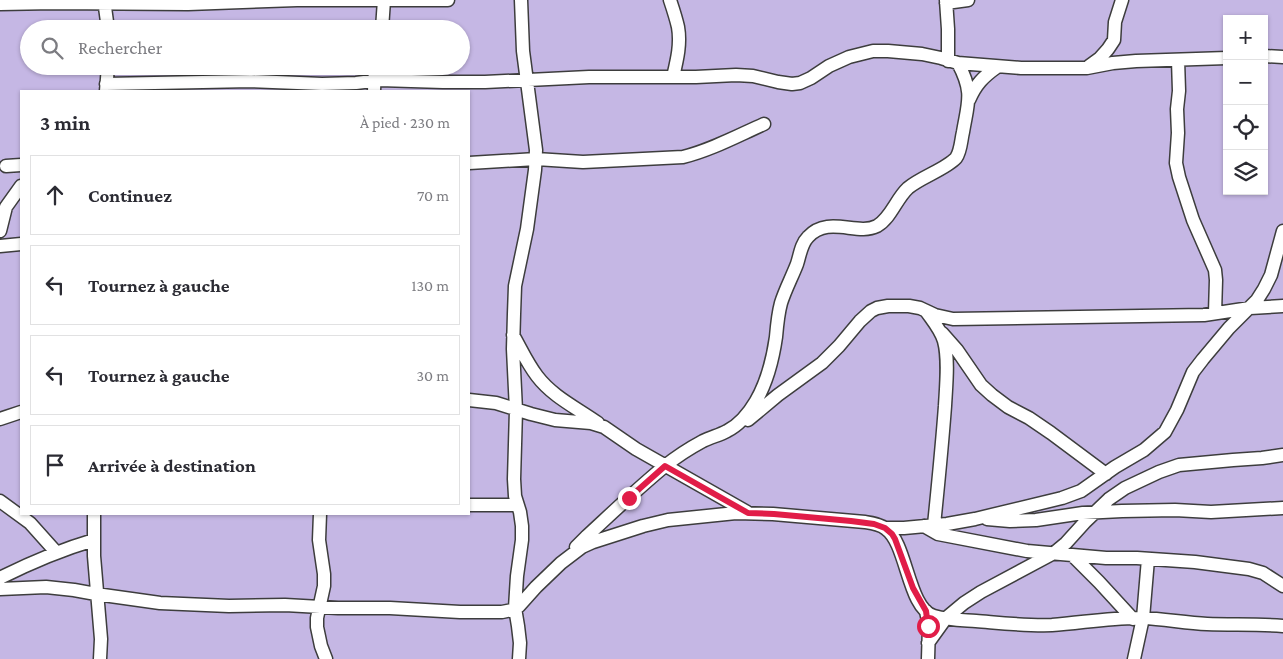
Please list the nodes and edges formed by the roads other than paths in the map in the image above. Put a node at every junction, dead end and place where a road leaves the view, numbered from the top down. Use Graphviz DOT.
graph roads {
  1 [pos="384,0"];
  2 [pos="448,0"];
  3 [pos="521,0"];
  4 [pos="670,0"];
  5 [pos="968,0"];
  6 [pos="1122,0"];
  7 [pos="105,2"];
  8 [pos="946,2"];
  9 [pos="0,4"];
  10 [pos="107,20"];
  11 [pos="383,20"];
  12 [pos="1268,56"];
  13 [pos="1283,56"];
  14 [pos="1223,58"];
  15 [pos="1178,60"];
  16 [pos="953,62"];
  17 [pos="997,67"];
  18 [pos="1087,68"];
  19 [pos="672,77"];
  20 [pos="526,81"];
  21 [pos="374,86"];
  22 [pos="106,87"];
  23 [pos="969,100"];
  24 [pos="764,124"];
  25 [pos="536,158"];
  26 [pos="470,163"];
  27 [pos="20,165"];
  28 [pos="6,166"];
  29 [pos="20,187"];
  30 [pos="0,231"];
  31 [pos="1283,231"];
  32 [pos="20,244"];
  33 [pos="0,246"];
  34 [pos="1283,306"];
  35 [pos="1250,308"];
  36 [pos="925,310"];
  37 [pos="1215,313"];
  38 [pos="941,332"];
  39 [pos="513,335"];
  40 [pos="470,400"];
  41 [pos="516,410"];
  42 [pos="20,412"];
  43 [pos="0,419"];
  44 [pos="736,425"];
  45 [pos="604,427"];
  46 [pos="1283,455"];
  47 [pos="665,466"];
  48 [pos="1106,474"];
  49 [pos="0,501"];
  50 [pos="470,505"];
  51 [pos="517,505"];
  52 [pos="1283,508"];
  53 [pos="1095,512"];
  54 [pos="748,513"];
  55 [pos="94,515"];
  56 [pos="320,515"];
  57 [pos="975,518"];
  58 [pos="929,526"];
  59 [pos="885,528"];
  60 [pos="94,540"];
  61 [pos="56,552"];
  62 [pos="1054,553"];
  63 [pos="1072,555"];
  64 [pos="1148,559"];
  65 [pos="561,563"];
  66 [pos="0,578"];
  67 [pos="1283,586"];
  68 [pos="0,589"];
  69 [pos="96,594"];
  70 [pos="319,607"];
  71 [pos="515,608"];
  72 [pos="926,611"];
  73 [pos="946,618"];
  74 [pos="1138,618"];
  75 [pos="1283,626"];
  76 [pos="928,644"];
  77 [pos="100,659"];
  78 [pos="326,659"];
  79 [pos="519,659"];
  80 [pos="928,659"];
  81 [pos="1134,659"];
  1 -- 2 [label="street"];
  1 -- 7 [label="street"];
  1 -- 11 [label="street"];
  3 -- 20 [label="street"];
  4 -- 19 [label="street"];
  5 -- 8 [label="street"];
  6 -- 18 [label="street"];
  7 -- 9 [label="street"];
  7 -- 10 [label="street"];
  8 -- 16 [label="street"];
  12 -- 13 [label="street"];
  14 -- 15 [label="street"];
  15 -- 18 [label="street"];
  15 -- 37 [label="street"];
  16 -- 17 [label="street"];
  16 -- 19 [label="street"];
  16 -- 23 [label="street"];
  17 -- 18 [label="street"];
  17 -- 23 [label="street"];
  19 -- 20 [label="street"];
  20 -- 21 [label="street"];
  20 -- 25 [label="street"];
  21 -- 22 [label="street"];
  23 -- 44 [label="street"];
  24 -- 25 [label="street"];
  25 -- 26 [label="street"];
  25 -- 39 [label="street"];
  27 -- 28 [label="street"];
  29 -- 30 [label="street"];
  31 -- 35 [label="street"];
  32 -- 33 [label="street"];
  34 -- 35 [label="street"];
  35 -- 37 [label="street"];
  35 -- 48 [label="street"];
  36 -- 37 [label="street"];
  36 -- 38 [label="street"];
  36 -- 44 [label="street"];
  38 -- 48 [label="street"];
  38 -- 58 [label="street"];
  39 -- 41 [label="street"];
  39 -- 45 [label="street"];
  40 -- 41 [label="street"];
  41 -- 45 [label="street"];
  41 -- 51 [label="street"];
  42 -- 43 [label="street"];
  44 -- 47 [label="street"];
  45 -- 47 [label="street"];
  46 -- 53 [label="street"];
  47 -- 54 [label="street"];
  47 -- 65 [label="street"];
  48 -- 57 [label="street"];
  49 -- 61 [label="street"];
  50 -- 51 [label="street"];
  51 -- 71 [label="street"];
  52 -- 53 [label="street"];
  53 -- 57 [label="street"];
  53 -- 62 [label="street"];
  54 -- 59 [label="street"];
  54 -- 65 [label="street"];
  55 -- 60 [label="street"];
  56 -- 70 [label="street"];
  57 -- 58 [label="street"];
  58 -- 59 [label="street"];
  58 -- 62 [label="street"];
  59 -- 72 [label="street"];
  60 -- 61 [label="street"];
  60 -- 69 [label="street"];
  61 -- 66 [label="street"];
  62 -- 63 [label="street"];
  62 -- 73 [label="street"];
  63 -- 64 [label="street"];
  63 -- 74 [label="street"];
  64 -- 67 [label="street"];
  64 -- 74 [label="street"];
  65 -- 71 [label="street"];
  68 -- 69 [label="street"];
  69 -- 70 [label="street"];
  69 -- 77 [label="street"];
  70 -- 71 [label="street"];
  70 -- 78 [label="street"];
  71 -- 79 [label="street"];
  72 -- 73 [label="street"];
  72 -- 76 [label="street"];
  73 -- 74 [label="street"];
  73 -- 76 [label="street"];
  74 -- 75 [label="street"];
  74 -- 81 [label="street"];
  76 -- 80 [label="street"];
}
